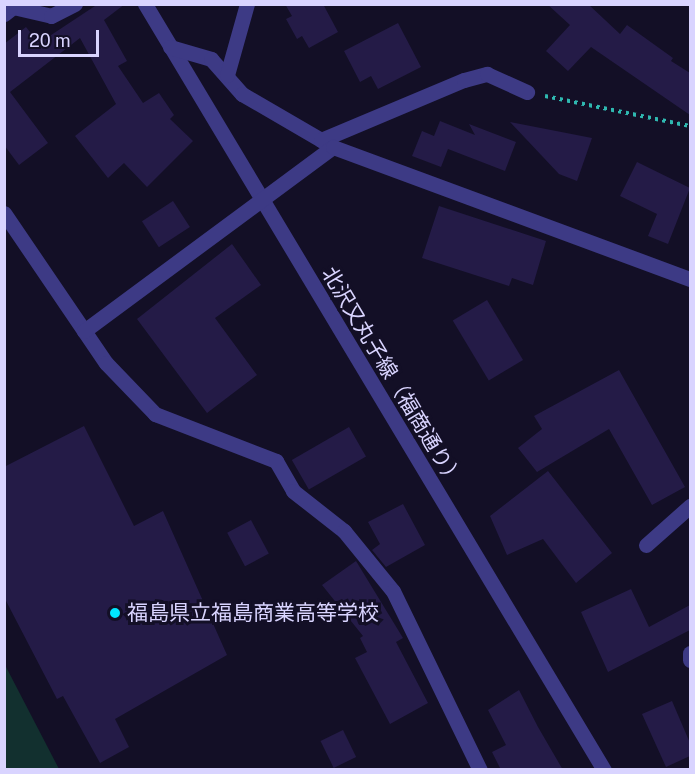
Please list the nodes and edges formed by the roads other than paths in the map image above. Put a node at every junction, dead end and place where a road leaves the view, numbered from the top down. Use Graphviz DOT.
graph roads {
  1 [pos="75,4"];
  2 [pos="145,4"];
  3 [pos="247,4"];
  4 [pos="4,14"];
  5 [pos="170,47"];
  6 [pos="227,75"];
  7 [pos="527,92"];
  8 [pos="327,144"];
  9 [pos="260,198"];
  10 [pos="4,213"];
  11 [pos="690,279"];
  12 [pos="84,331"];
  13 [pos="690,506"];
  14 [pos="646,545"];
  15 [pos="690,653"];
  16 [pos="690,660"];
  17 [pos="480,770"];
  18 [pos="604,770"];
  1 -- 4 [label="street"];
  2 -- 5 [label="street, 北沢又丸子線（福商通り）"];
  3 -- 6 [label="street"];
  5 -- 6 [label="street"];
  5 -- 9 [label="street, 北沢又丸子線（福商通り）"];
  6 -- 8 [label="street"];
  7 -- 8 [label="street"];
  8 -- 9 [label="street"];
  8 -- 11 [label="street"];
  9 -- 12 [label="street"];
  9 -- 18 [label="street, 北沢又丸子線（福商通り）"];
  10 -- 12 [label="street"];
  12 -- 17 [label="street"];
  13 -- 14 [label="street"];
  15 -- 16 [label="street"];
}
